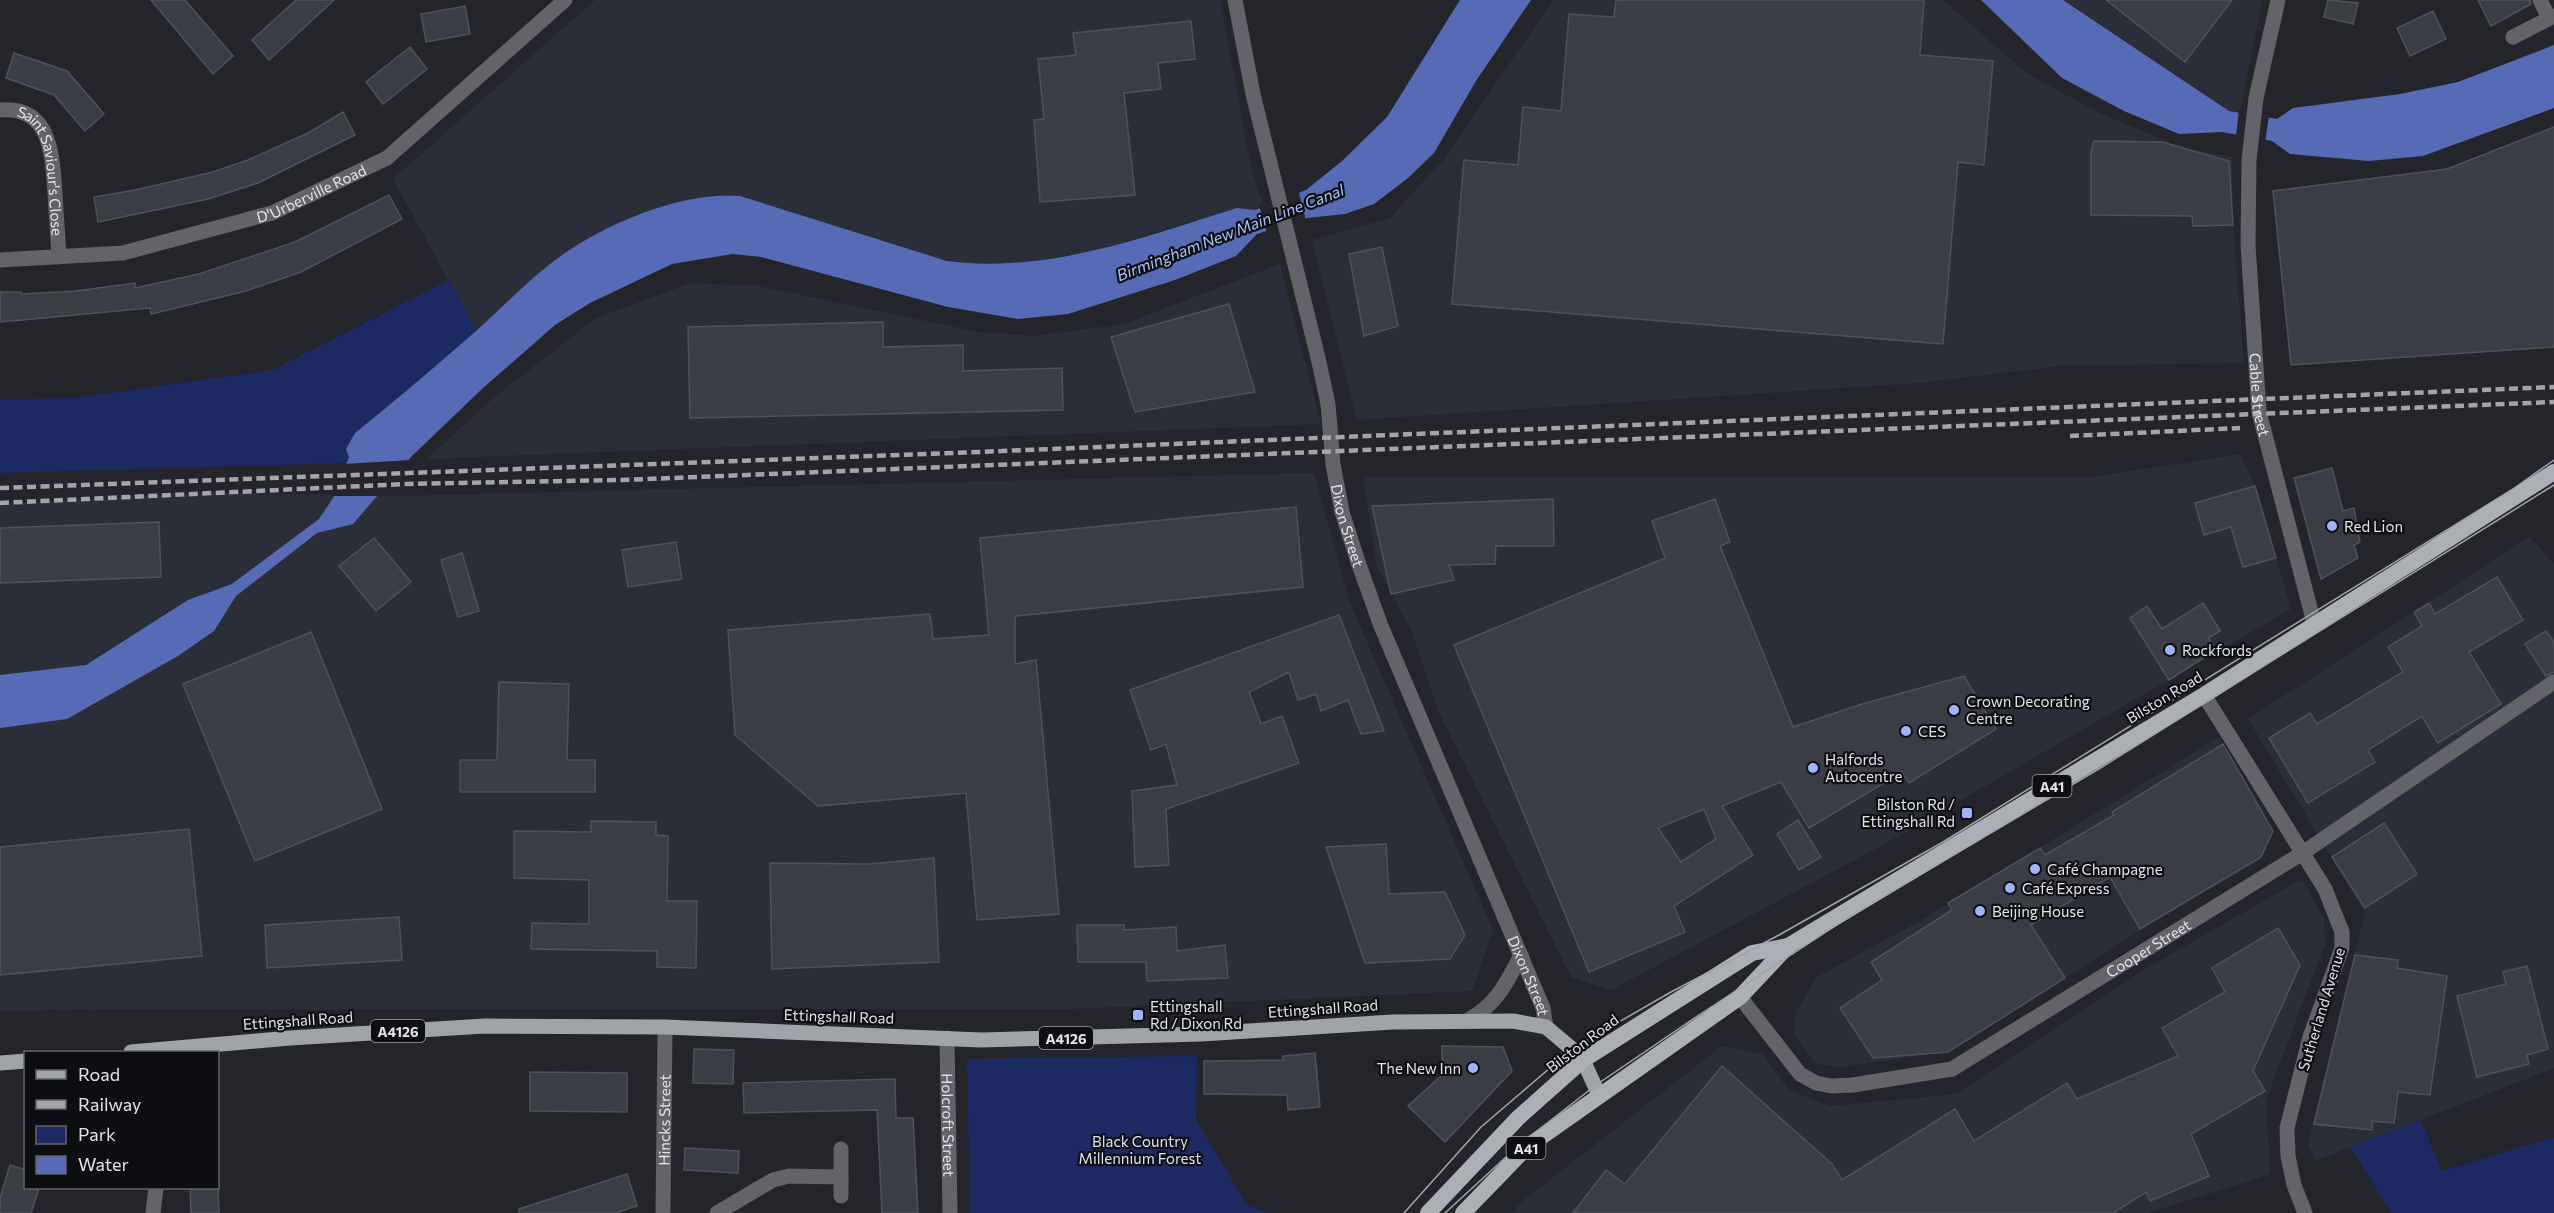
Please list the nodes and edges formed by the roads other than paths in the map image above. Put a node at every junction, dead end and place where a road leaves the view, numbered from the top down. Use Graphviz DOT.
graph roads {
  1 [pos="565,0"];
  2 [pos="1235,0"];
  3 [pos="2278,0"];
  4 [pos="2540,0"];
  5 [pos="2552,17"];
  6 [pos="2513,38"];
  7 [pos="0,110"];
  8 [pos="59,257"];
  9 [pos="0,260"];
  10 [pos="2554,472"];
  11 [pos="2314,623"];
  12 [pos="2554,682"];
  13 [pos="2204,695"];
  14 [pos="2301,854"];
  15 [pos="1788,946"];
  16 [pos="1521,955"];
  17 [pos="1740,997"];
  18 [pos="1468,1020"];
  19 [pos="665,1027"];
  20 [pos="1546,1027"];
  21 [pos="947,1038"];
  22 [pos="165,1051"];
  23 [pos="1583,1060"];
  24 [pos="24,1061"];
  25 [pos="0,1063"];
  26 [pos="1599,1095"];
  27 [pos="841,1149"];
  28 [pos="841,1177"];
  29 [pos="156,1189"];
  30 [pos="842,1196"];
  31 [pos="153,1213"];
  32 [pos="663,1213"];
  33 [pos="717,1213"];
  34 [pos="950,1213"];
  35 [pos="1428,1213"];
  36 [pos="1463,1213"];
  37 [pos="2305,1213"];
  1 -- 8 [label="street, D'Urberville Road"];
  2 -- 16 [label="street, Dixon Street"];
  3 -- 11 [label="street, Cable Street"];
  4 -- 5 [label="street"];
  5 -- 6 [label="street"];
  7 -- 8 [label="street, Saint Saviour's Close"];
  8 -- 9 [label="street, D'Urberville Road"];
  10 -- 11 [label="highway, Bilston Road / A41"];
  11 -- 13 [label="highway, Bilston Road / A41"];
  12 -- 14 [label="street, Cooper Street"];
  13 -- 14 [label="street, Sutherland Avenue"];
  13 -- 15 [label="highway, Bilston Road / A41"];
  14 -- 17 [label="street, Cooper Street"];
  14 -- 37 [label="street, Sutherland Avenue"];
  15 -- 17 [label="highway, Bilston Road / A41"];
  15 -- 23 [label="highway, Bilston Road / A41"];
  16 -- 18 [label="street"];
  16 -- 20 [label="street, Dixon Street"];
  17 -- 26 [label="highway, Bilston Road / A41"];
  18 -- 20 [label="main road, Ettingshall Road / A4126"];
  18 -- 21 [label="main road, Ettingshall Road / A4126"];
  19 -- 21 [label="main road, Ettingshall Road / A4126"];
  19 -- 22 [label="main road, Ettingshall Road / A4126"];
  19 -- 32 [label="street, Hincks Street"];
  20 -- 23 [label="main road"];
  21 -- 34 [label="street, Holcroft Street"];
  23 -- 26 [label="main road"];
  23 -- 35 [label="highway, Bilston Road / A41"];
  24 -- 25 [label="main road"];
  26 -- 36 [label="highway, Bilston Road / A41"];
  27 -- 28 [label="street"];
  28 -- 30 [label="street"];
  28 -- 33 [label="street"];
  29 -- 31 [label="street"];
}
